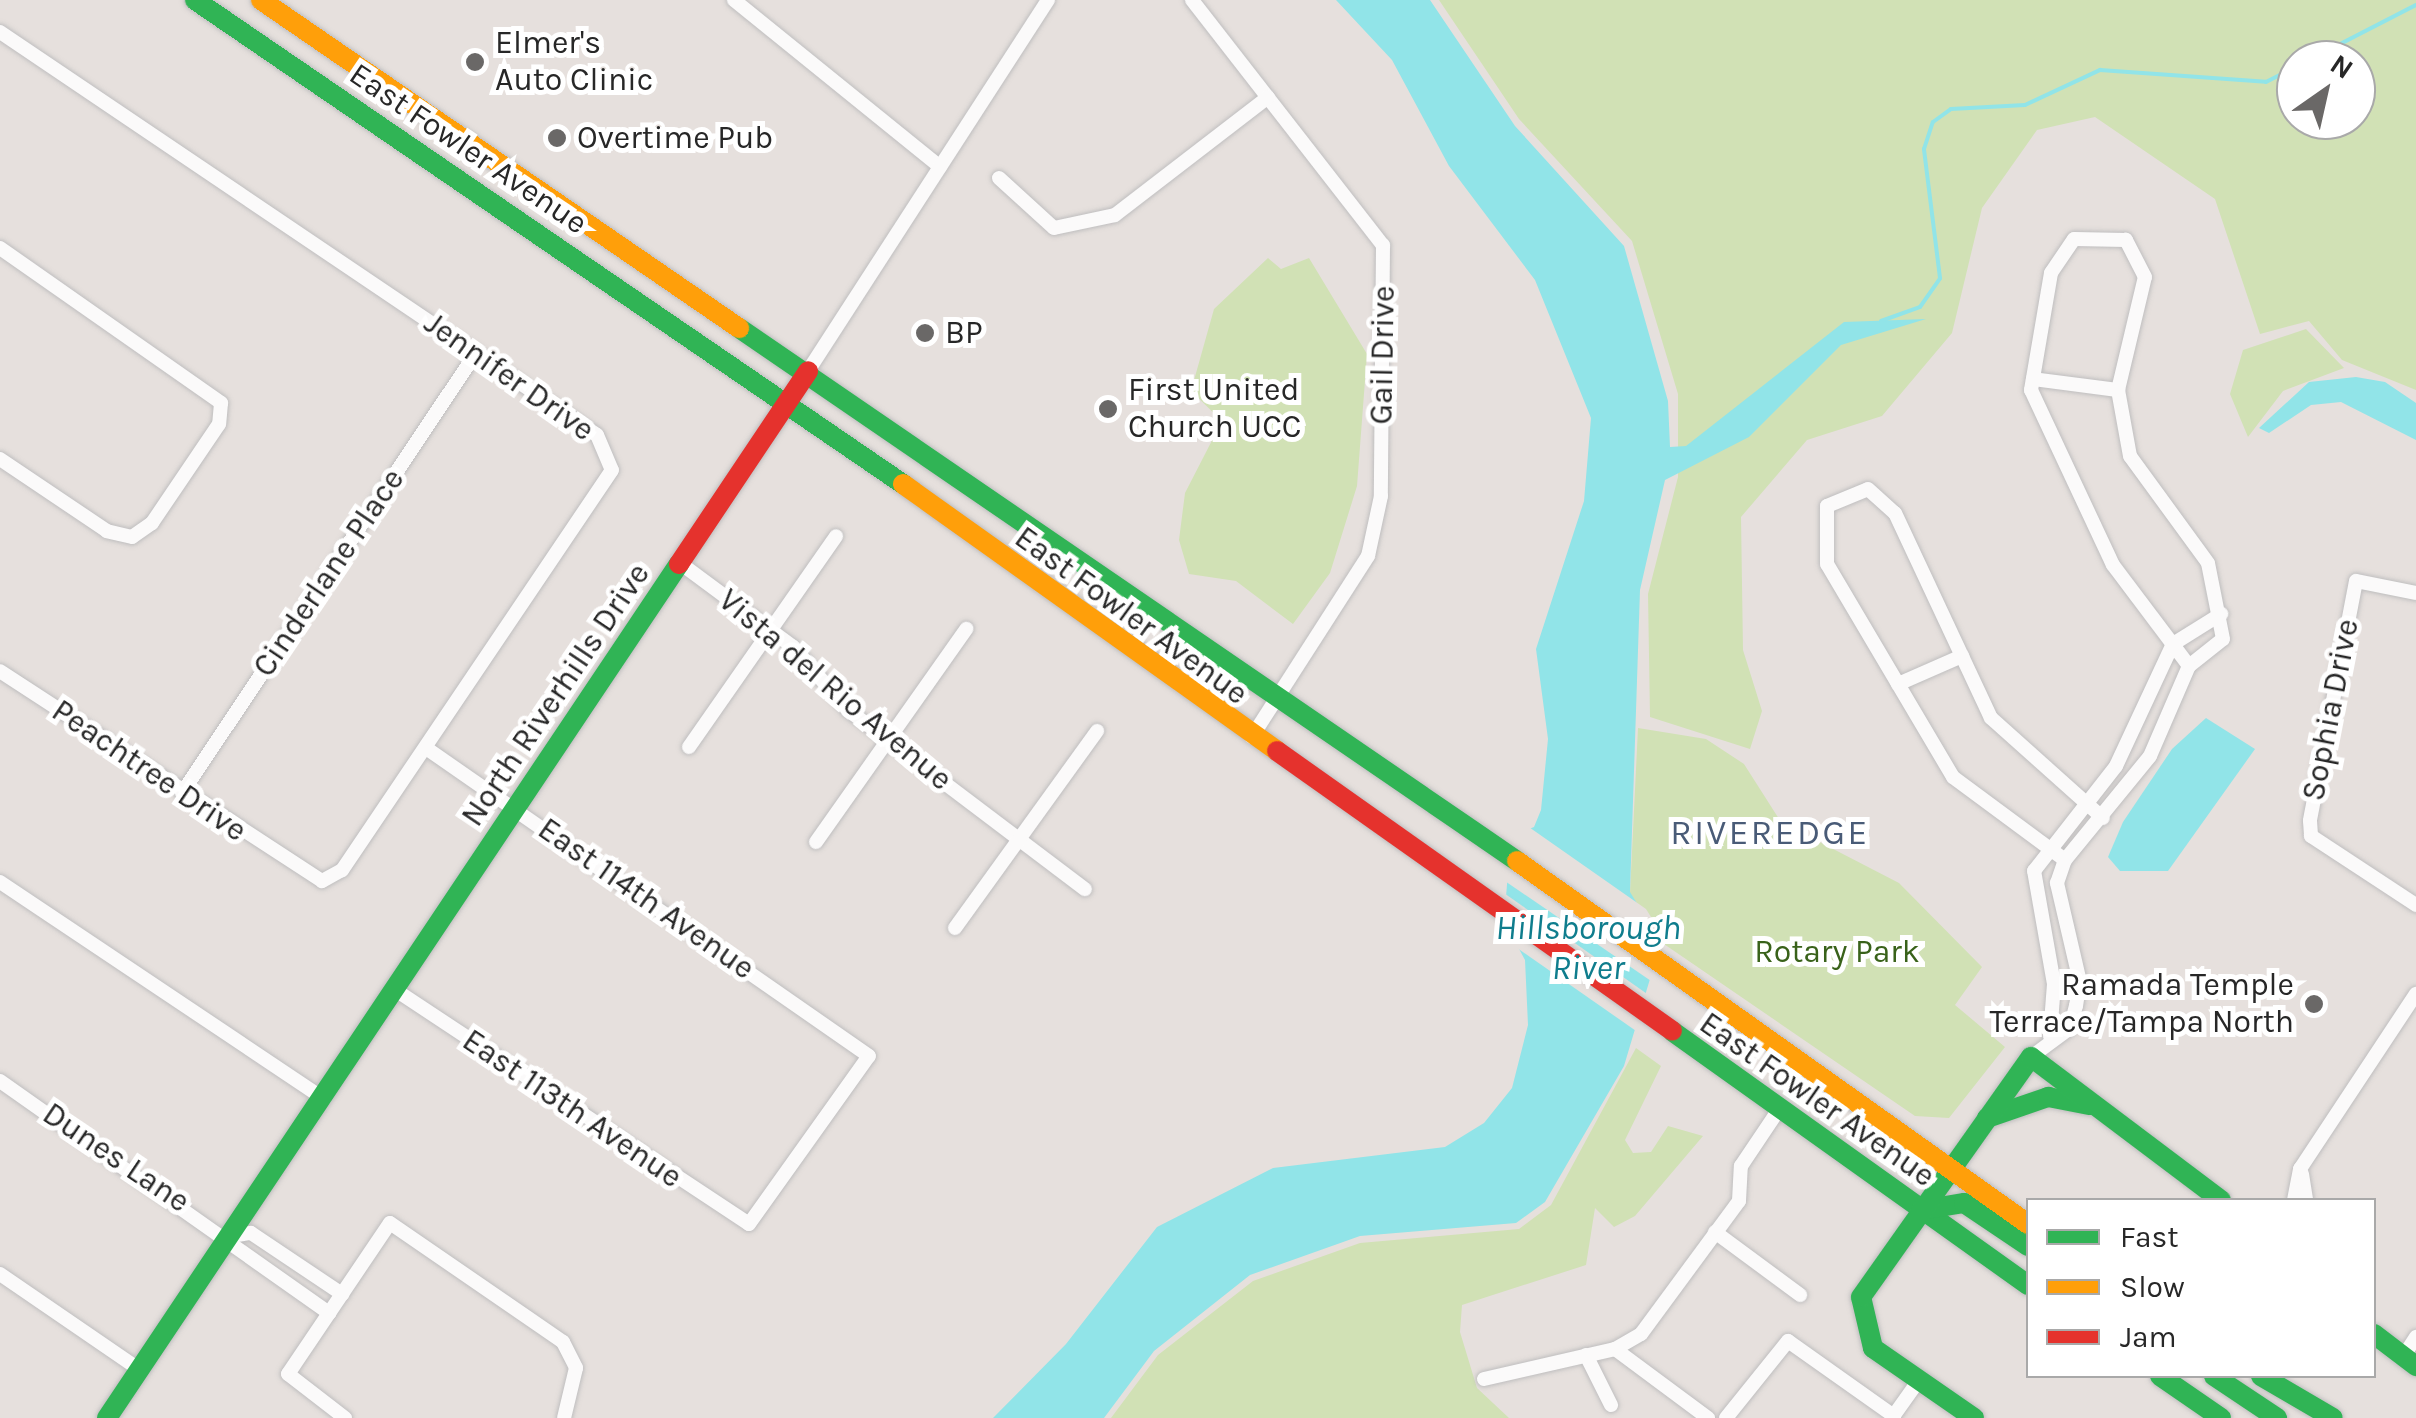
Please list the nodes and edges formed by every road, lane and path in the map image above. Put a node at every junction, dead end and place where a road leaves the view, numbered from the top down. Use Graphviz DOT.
graph roads {
  1 [pos="262,0"];
  2 [pos="734,0"];
  3 [pos="1048,0"];
  4 [pos="1192,0"];
  5 [pos="201,2"];
  6 [pos="0,32"];
  7 [pos="1268,97"];
  8 [pos="940,167"];
  9 [pos="999,178"];
  10 [pos="0,248"];
  11 [pos="476,354"];
  12 [pos="808,371"];
  13 [pos="2033,379"];
  14 [pos="2118,390"];
  15 [pos="786,402"];
  16 [pos="0,459"];
  17 [pos="836,536"];
  18 [pos="680,563"];
  19 [pos="2416,594"];
  20 [pos="2222,614"];
  21 [pos="772,628"];
  22 [pos="966,630"];
  23 [pos="2173,644"];
  24 [pos="1962,656"];
  25 [pos="2189,666"];
  26 [pos="0,671"];
  27 [pos="1898,684"];
  28 [pos="1278,698"];
  29 [pos="2150,709"];
  30 [pos="2168,718"];
  31 [pos="1096,731"];
  32 [pos="1251,740"];
  33 [pos="888,741"];
  34 [pos="689,747"];
  35 [pos="426,748"];
  36 [pos="182,793"];
  37 [pos="2085,803"];
  38 [pos="515,808"];
  39 [pos="2103,818"];
  40 [pos="1019,840"];
  41 [pos="816,842"];
  42 [pos="2049,844"];
  43 [pos="2066,860"];
  44 [pos="298,871"];
  45 [pos="0,882"];
  46 [pos="1085,889"];
  47 [pos="2416,905"];
  48 [pos="955,928"];
  49 [pos="397,991"];
  50 [pos="2416,994"];
  51 [pos="2050,1036"];
  52 [pos="2030,1056"];
  53 [pos="0,1081"];
  54 [pos="324,1098"];
  55 [pos="2100,1108"];
  56 [pos="1778,1111"];
  57 [pos="1987,1118"];
  58 [pos="2300,1169"];
  59 [pos="1950,1170"];
  60 [pos="2218,1198"];
  61 [pos="2294,1198"];
  62 [pos="2306,1198"];
  63 [pos="1921,1210"];
  64 [pos="2026,1223"];
  65 [pos="748,1224"];
  66 [pos="1715,1232"];
  67 [pos="231,1236"];
  68 [pos="2026,1245"];
  69 [pos="0,1274"];
  70 [pos="2026,1284"];
  71 [pos="342,1294"];
  72 [pos="1800,1295"];
  73 [pos="329,1314"];
  74 [pos="2376,1336"];
  75 [pos="2416,1337"];
  76 [pos="1615,1350"];
  77 [pos="1586,1355"];
  78 [pos="2410,1362"];
  79 [pos="140,1369"];
  80 [pos="2163,1378"];
  81 [pos="2217,1378"];
  82 [pos="2252,1378"];
  83 [pos="2264,1378"];
  84 [pos="1484,1380"];
  85 [pos="1919,1380"];
  86 [pos="1611,1405"];
  87 [pos="1893,1417"];
  88 [pos="106,1418"];
  89 [pos="345,1418"];
  90 [pos="564,1418"];
  91 [pos="1708,1418"];
  92 [pos="1726,1418"];
  93 [pos="1974,1418"];
  94 [pos="2221,1418"];
  95 [pos="2277,1418"];
  96 [pos="2311,1418"];
  97 [pos="2333,1418"];
  1 -- 12 [label="main road, East Fowler Avenue"];
  2 -- 8 [label="street"];
  3 -- 8 [label="street, North Riverhills Drive"];
  4 -- 7 [label="street, Gail Drive"];
  5 -- 15 [label="main road, East Fowler Avenue"];
  6 -- 11 [label="street, Jennifer Drive"];
  7 -- 9 [label="street"];
  7 -- 28 [label="street, Gail Drive"];
  8 -- 12 [label="street, North Riverhills Drive"];
  10 -- 16 [label="street"];
  11 -- 35 [label="street, Jennifer Drive"];
  11 -- 36 [label="street, Cinderlane Place"];
  12 -- 15 [label="main road, North Riverhills Drive"];
  12 -- 28 [label="main road, East Fowler Avenue"];
  13 -- 14 [label="street"];
  13 -- 14 [label="street"];
  13 -- 23 [label="street"];
  14 -- 20 [label="street"];
  15 -- 18 [label="main road, North Riverhills Drive"];
  15 -- 32 [label="main road, East Fowler Avenue"];
  17 -- 21 [label="street"];
  18 -- 21 [label="street, Vista del Rio Avenue"];
  18 -- 38 [label="main road, North Riverhills Drive"];
  19 -- 47 [label="street, Sophia Drive"];
  20 -- 23 [label="street"];
  20 -- 25 [label="street"];
  21 -- 33 [label="street, Vista del Rio Avenue"];
  21 -- 34 [label="street"];
  22 -- 33 [label="street"];
  23 -- 25 [label="street"];
  23 -- 29 [label="street"];
  24 -- 27 [label="street"];
  24 -- 27 [label="street"];
  24 -- 37 [label="street"];
  25 -- 30 [label="street"];
  26 -- 36 [label="street, Peachtree Drive"];
  27 -- 42 [label="street"];
  28 -- 32 [label="street, Gail Drive"];
  28 -- 59 [label="main road, East Fowler Avenue"];
  29 -- 30 [label="street"];
  29 -- 37 [label="street"];
  30 -- 39 [label="street"];
  31 -- 40 [label="street"];
  32 -- 56 [label="main road, East Fowler Avenue"];
  33 -- 40 [label="street, Vista del Rio Avenue"];
  33 -- 41 [label="street"];
  35 -- 38 [label="street, East 114th Avenue"];
  35 -- 44 [label="street, Jennifer Drive"];
  36 -- 44 [label="street, Peachtree Drive"];
  37 -- 39 [label="street"];
  37 -- 42 [label="street"];
  38 -- 49 [label="main road, North Riverhills Drive"];
  38 -- 65 [label="street, East 114th Avenue"];
  39 -- 43 [label="street"];
  40 -- 46 [label="street, Vista del Rio Avenue"];
  40 -- 48 [label="street"];
  42 -- 43 [label="street"];
  42 -- 51 [label="street"];
  43 -- 51 [label="street"];
  45 -- 54 [label="street"];
  49 -- 54 [label="main road, North Riverhills Drive"];
  49 -- 65 [label="street, East 113th Avenue"];
  50 -- 58 [label="street"];
  51 -- 52 [label="street"];
  52 -- 55 [label="main road"];
  52 -- 57 [label="main road"];
  53 -- 67 [label="street, Dunes Lane"];
  54 -- 67 [label="main road, North Riverhills Drive"];
  55 -- 57 [label="main road"];
  55 -- 60 [label="main road"];
  56 -- 63 [label="main road, East Fowler Avenue"];
  56 -- 66 [label="street"];
  57 -- 59 [label="main road"];
  58 -- 61 [label="street"];
  58 -- 62 [label="street"];
  59 -- 63 [label="main road"];
  59 -- 64 [label="main road, East Fowler Avenue"];
  63 -- 68 [label="main road"];
  63 -- 70 [label="main road, East Fowler Avenue"];
  63 -- 85 [label="main road"];
  66 -- 72 [label="street"];
  66 -- 76 [label="street"];
  67 -- 71 [label="street, Dunes Lane"];
  67 -- 73 [label="street, Dunes Lane"];
  67 -- 79 [label="main road, North Riverhills Drive"];
  69 -- 79 [label="street"];
  71 -- 73 [label="street"];
  71 -- 90 [label="street"];
  73 -- 89 [label="street"];
  74 -- 78 [label="main road"];
  75 -- 78 [label="street"];
  76 -- 77 [label="street"];
  76 -- 91 [label="street"];
  77 -- 84 [label="street"];
  77 -- 86 [label="street"];
  79 -- 88 [label="main road, North Riverhills Drive"];
  80 -- 94 [label="main road"];
  81 -- 95 [label="main road"];
  82 -- 96 [label="main road"];
  83 -- 97 [label="main road"];
  85 -- 87 [label="street"];
  85 -- 93 [label="main road"];
  87 -- 92 [label="street"];
}
